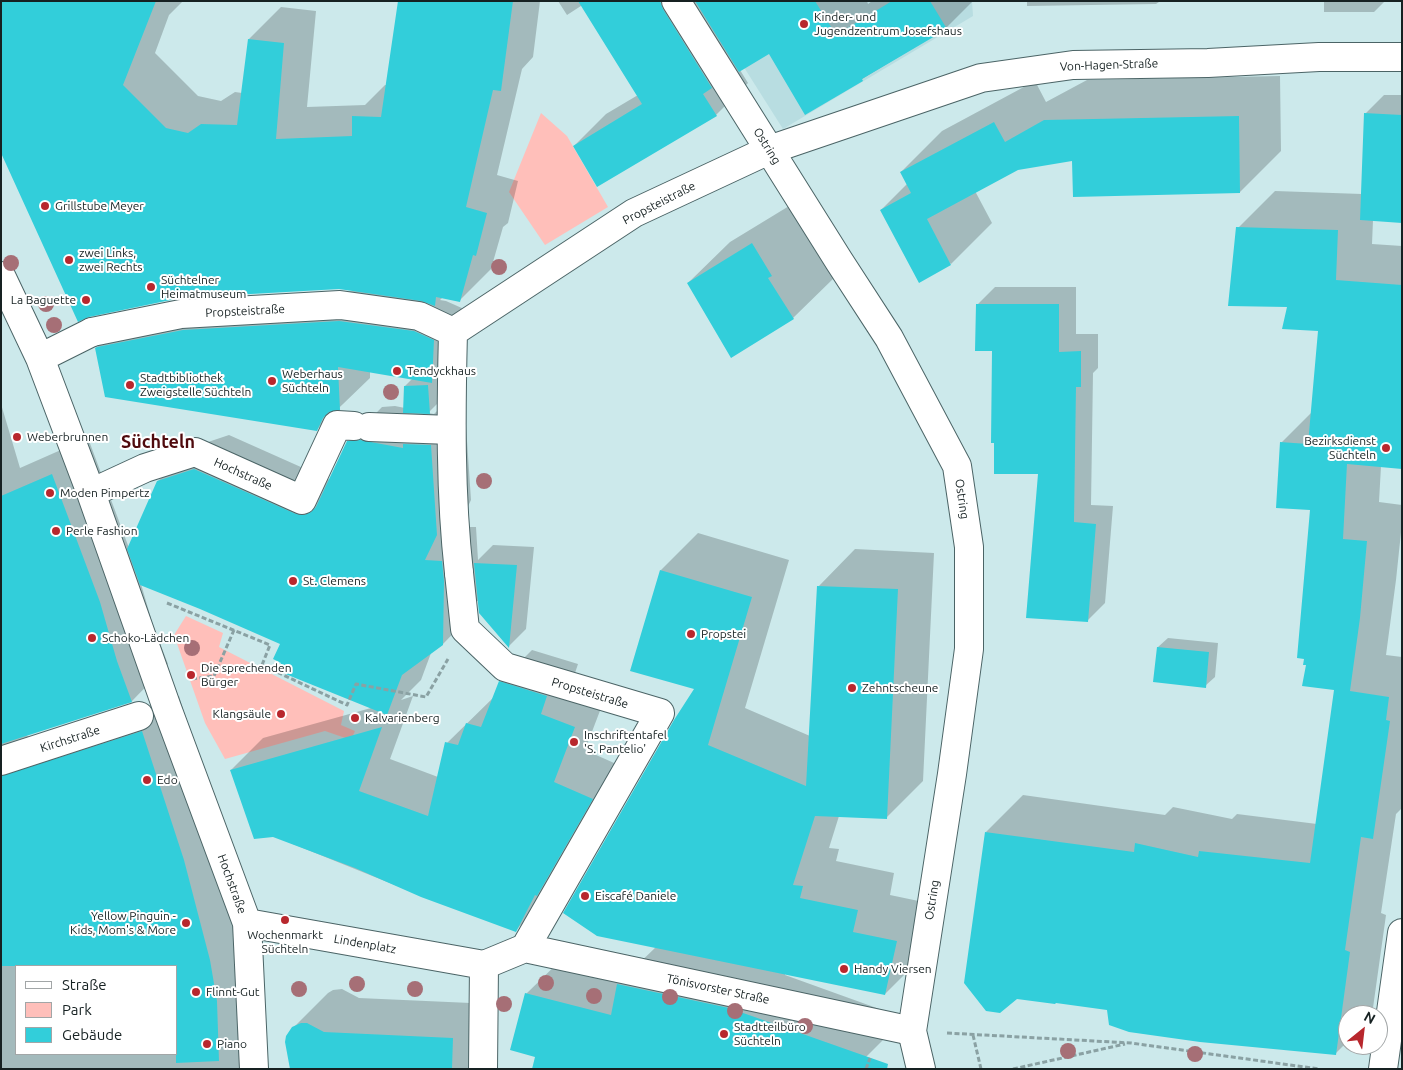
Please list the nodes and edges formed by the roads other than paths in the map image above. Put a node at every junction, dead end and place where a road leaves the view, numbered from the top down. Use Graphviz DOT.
graph roads {
  1 [pos="676,1"];
  2 [pos="1402,57"];
  3 [pos="769,150"];
  4 [pos="1,276"];
  5 [pos="453,332"];
  6 [pos="40,358"];
  7 [pos="451,430"];
  8 [pos="91,493"];
  9 [pos="167,708"];
  10 [pos="1,761"];
  11 [pos="247,923"];
  12 [pos="1402,932"];
  13 [pos="525,948"];
  14 [pos="484,965"];
  15 [pos="912,1031"];
  16 [pos="254,1069"];
  17 [pos="483,1069"];
  18 [pos="921,1069"];
  19 [pos="1383,1069"];
  1 -- 3 [label="street, Ostring"];
  2 -- 3 [label="street, Von-Hagen-Straße"];
  3 -- 5 [label="street, Propsteistraße"];
  3 -- 15 [label="street, Ostring"];
  4 -- 6 [label="street, Hochstraße"];
  5 -- 6 [label="street, Propsteistraße"];
  5 -- 7 [label="street"];
  6 -- 8 [label="street, Hochstraße"];
  7 -- 8 [label="street, Hochstraße"];
  7 -- 13 [label="street, Propsteistraße"];
  8 -- 9 [label="street, Hochstraße"];
  9 -- 10 [label="street, Kirchstraße"];
  9 -- 11 [label="street, Hochstraße"];
  11 -- 14 [label="street, Lindenplatz"];
  11 -- 16 [label="street, Hochstraße"];
  12 -- 19 [label="street"];
  13 -- 14 [label="street"];
  13 -- 15 [label="street, Tönisvorster Straße"];
  14 -- 17 [label="street"];
  15 -- 18 [label="street, Ostring"];
}
